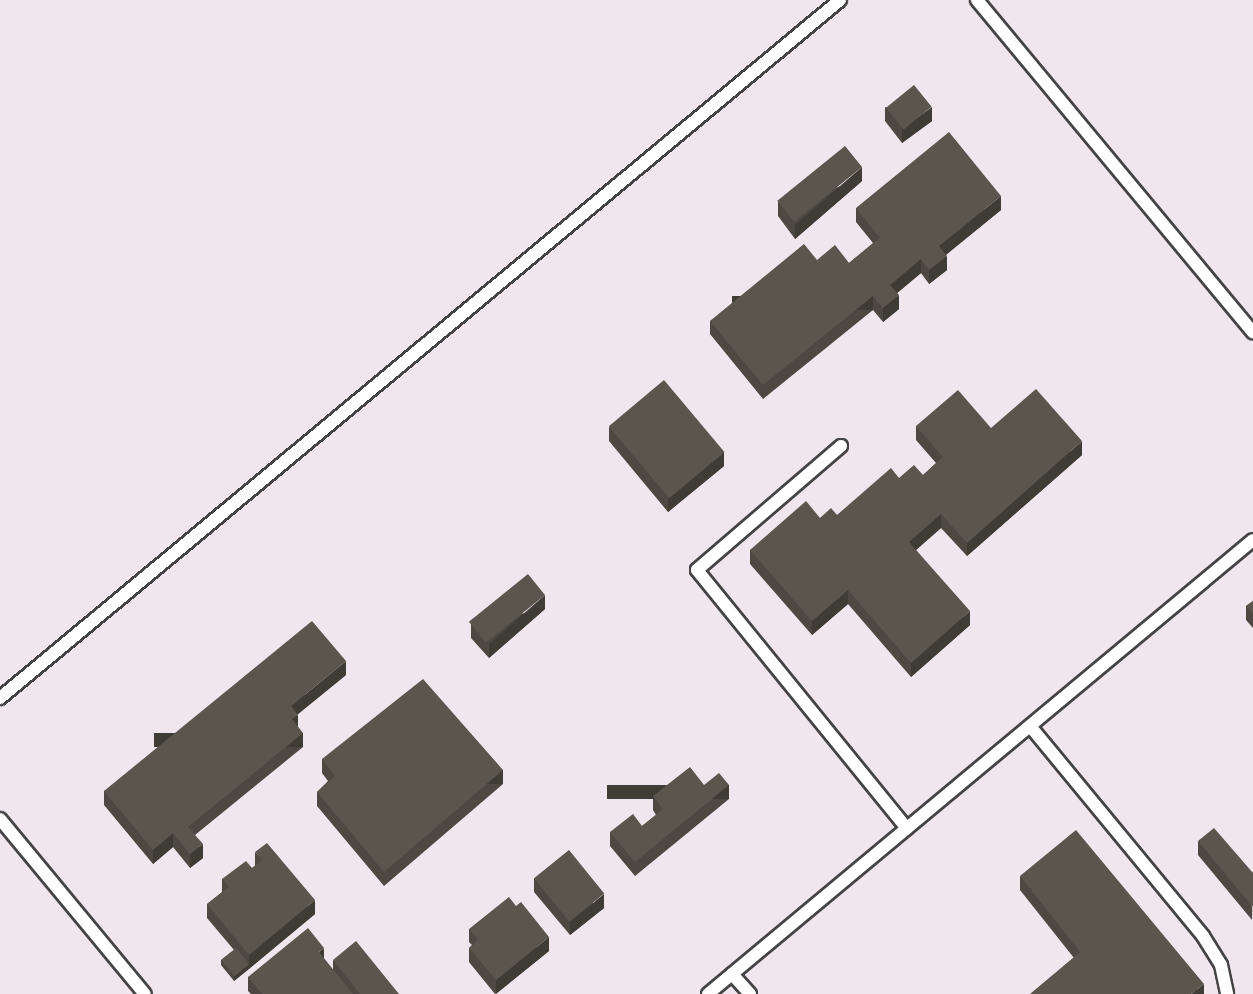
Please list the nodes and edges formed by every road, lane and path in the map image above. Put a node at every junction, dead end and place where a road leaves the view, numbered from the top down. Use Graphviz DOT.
graph roads {
  1 [pos="840,0"];
  2 [pos="977,0"];
  3 [pos="1253,332"];
  4 [pos="841,446"];
  5 [pos="1253,540"];
  6 [pos="0,698"];
  7 [pos="1030,726"];
  8 [pos="0,819"];
  9 [pos="907,828"];
  10 [pos="732,974"];
  11 [pos="145,994"];
  12 [pos="708,994"];
  13 [pos="750,994"];
  14 [pos="1227,994"];
  1 -- 6 [label="lane"];
  2 -- 3 [label="lane"];
  4 -- 9 [label="lane"];
  5 -- 7 [label="lane"];
  7 -- 9 [label="lane"];
  7 -- 14 [label="lane"];
  8 -- 11 [label="lane"];
  9 -- 10 [label="lane"];
  10 -- 12 [label="lane"];
  10 -- 13 [label="lane"];
}
